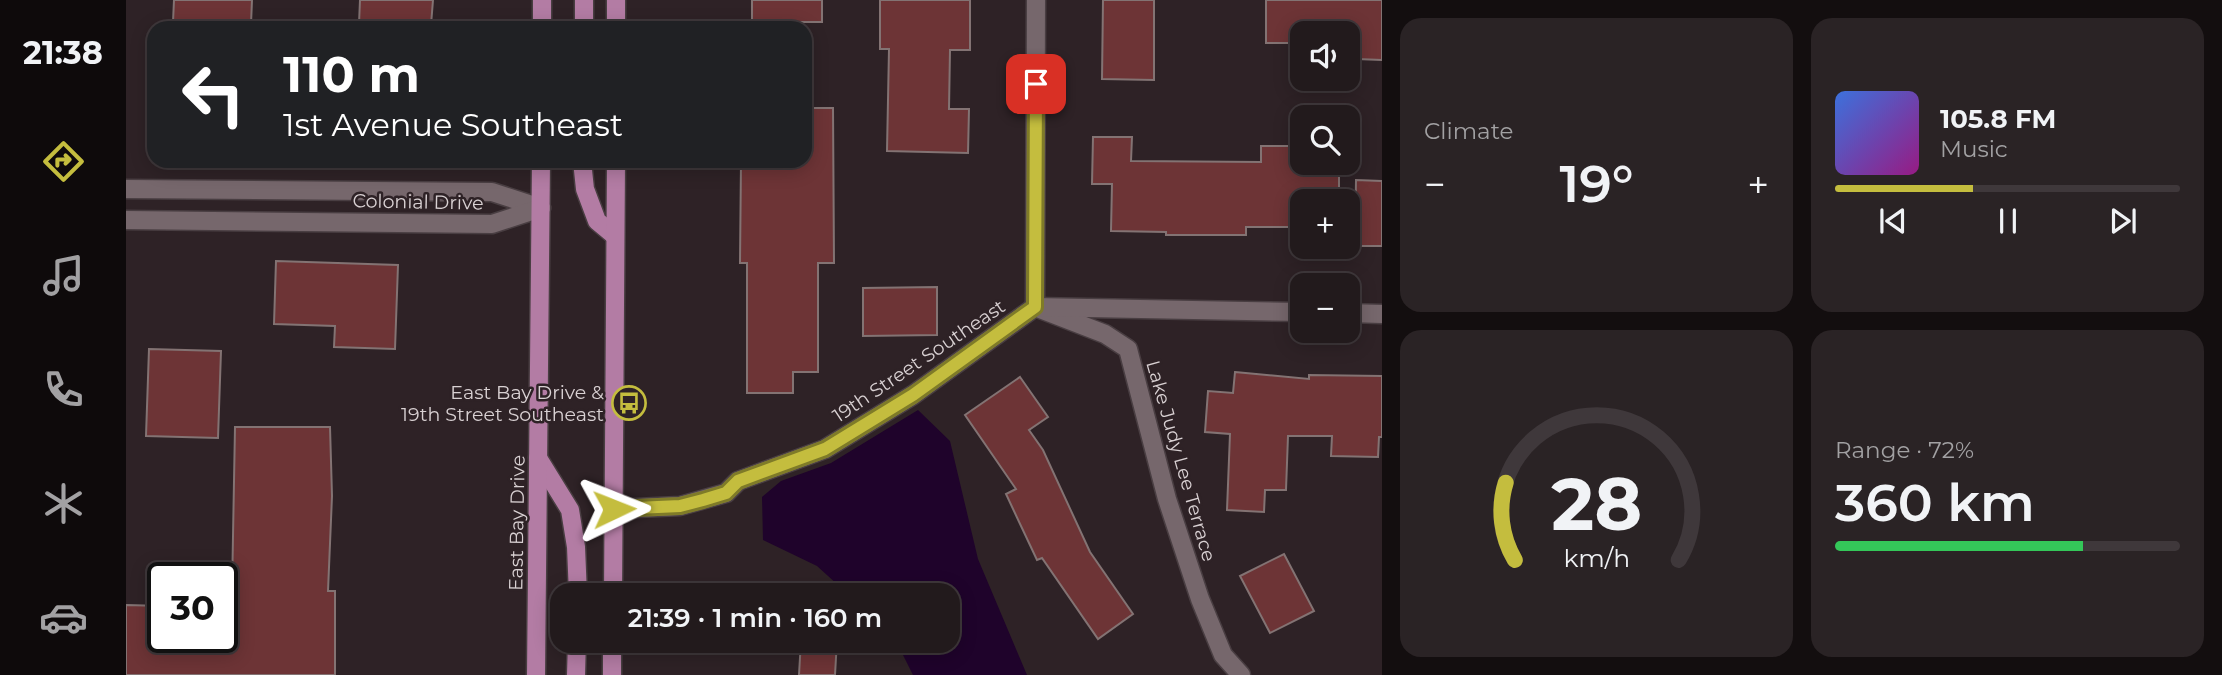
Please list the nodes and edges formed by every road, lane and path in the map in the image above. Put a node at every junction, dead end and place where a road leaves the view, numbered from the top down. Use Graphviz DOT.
graph roads {
  1 [pos="542,0"];
  2 [pos="584,0"];
  3 [pos="616,0"];
  4 [pos="1036,0"];
  5 [pos="542,21"];
  6 [pos="584,21"];
  7 [pos="616,21"];
  8 [pos="541,168"];
  9 [pos="583,168"];
  10 [pos="616,168"];
  11 [pos="126,189"];
  12 [pos="541,208"];
  13 [pos="126,220"];
  14 [pos="615,236"];
  15 [pos="1035,307"];
  16 [pos="1290,312"];
  17 [pos="1360,313"];
  18 [pos="1382,314"];
  19 [pos="538,458"];
  20 [pos="614,509"];
  21 [pos="579,583"];
  22 [pos="613,583"];
  23 [pos="577,653"];
  24 [pos="612,653"];
  25 [pos="536,675"];
  26 [pos="576,675"];
  27 [pos="612,675"];
  28 [pos="1241,675"];
  1 -- 5 [label="main road"];
  2 -- 6 [label="main road"];
  3 -- 7 [label="main road"];
  4 -- 15 [label="street"];
  8 -- 12 [label="main road, East Bay Drive"];
  9 -- 14 [label="main road"];
  10 -- 14 [label="main road"];
  11 -- 12 [label="street, Colonial Drive"];
  12 -- 13 [label="street, Colonial Drive"];
  12 -- 19 [label="main road, East Bay Drive"];
  14 -- 20 [label="main road"];
  15 -- 16 [label="street, 19th Street Southeast"];
  15 -- 20 [label="street, 19th Street Southeast"];
  15 -- 28 [label="street, Lake Judy Lee Terrace"];
  17 -- 18 [label="street"];
  19 -- 21 [label="main road"];
  19 -- 25 [label="main road, East Bay Drive"];
  20 -- 22 [label="main road"];
  23 -- 26 [label="main road"];
  24 -- 27 [label="main road"];
}
